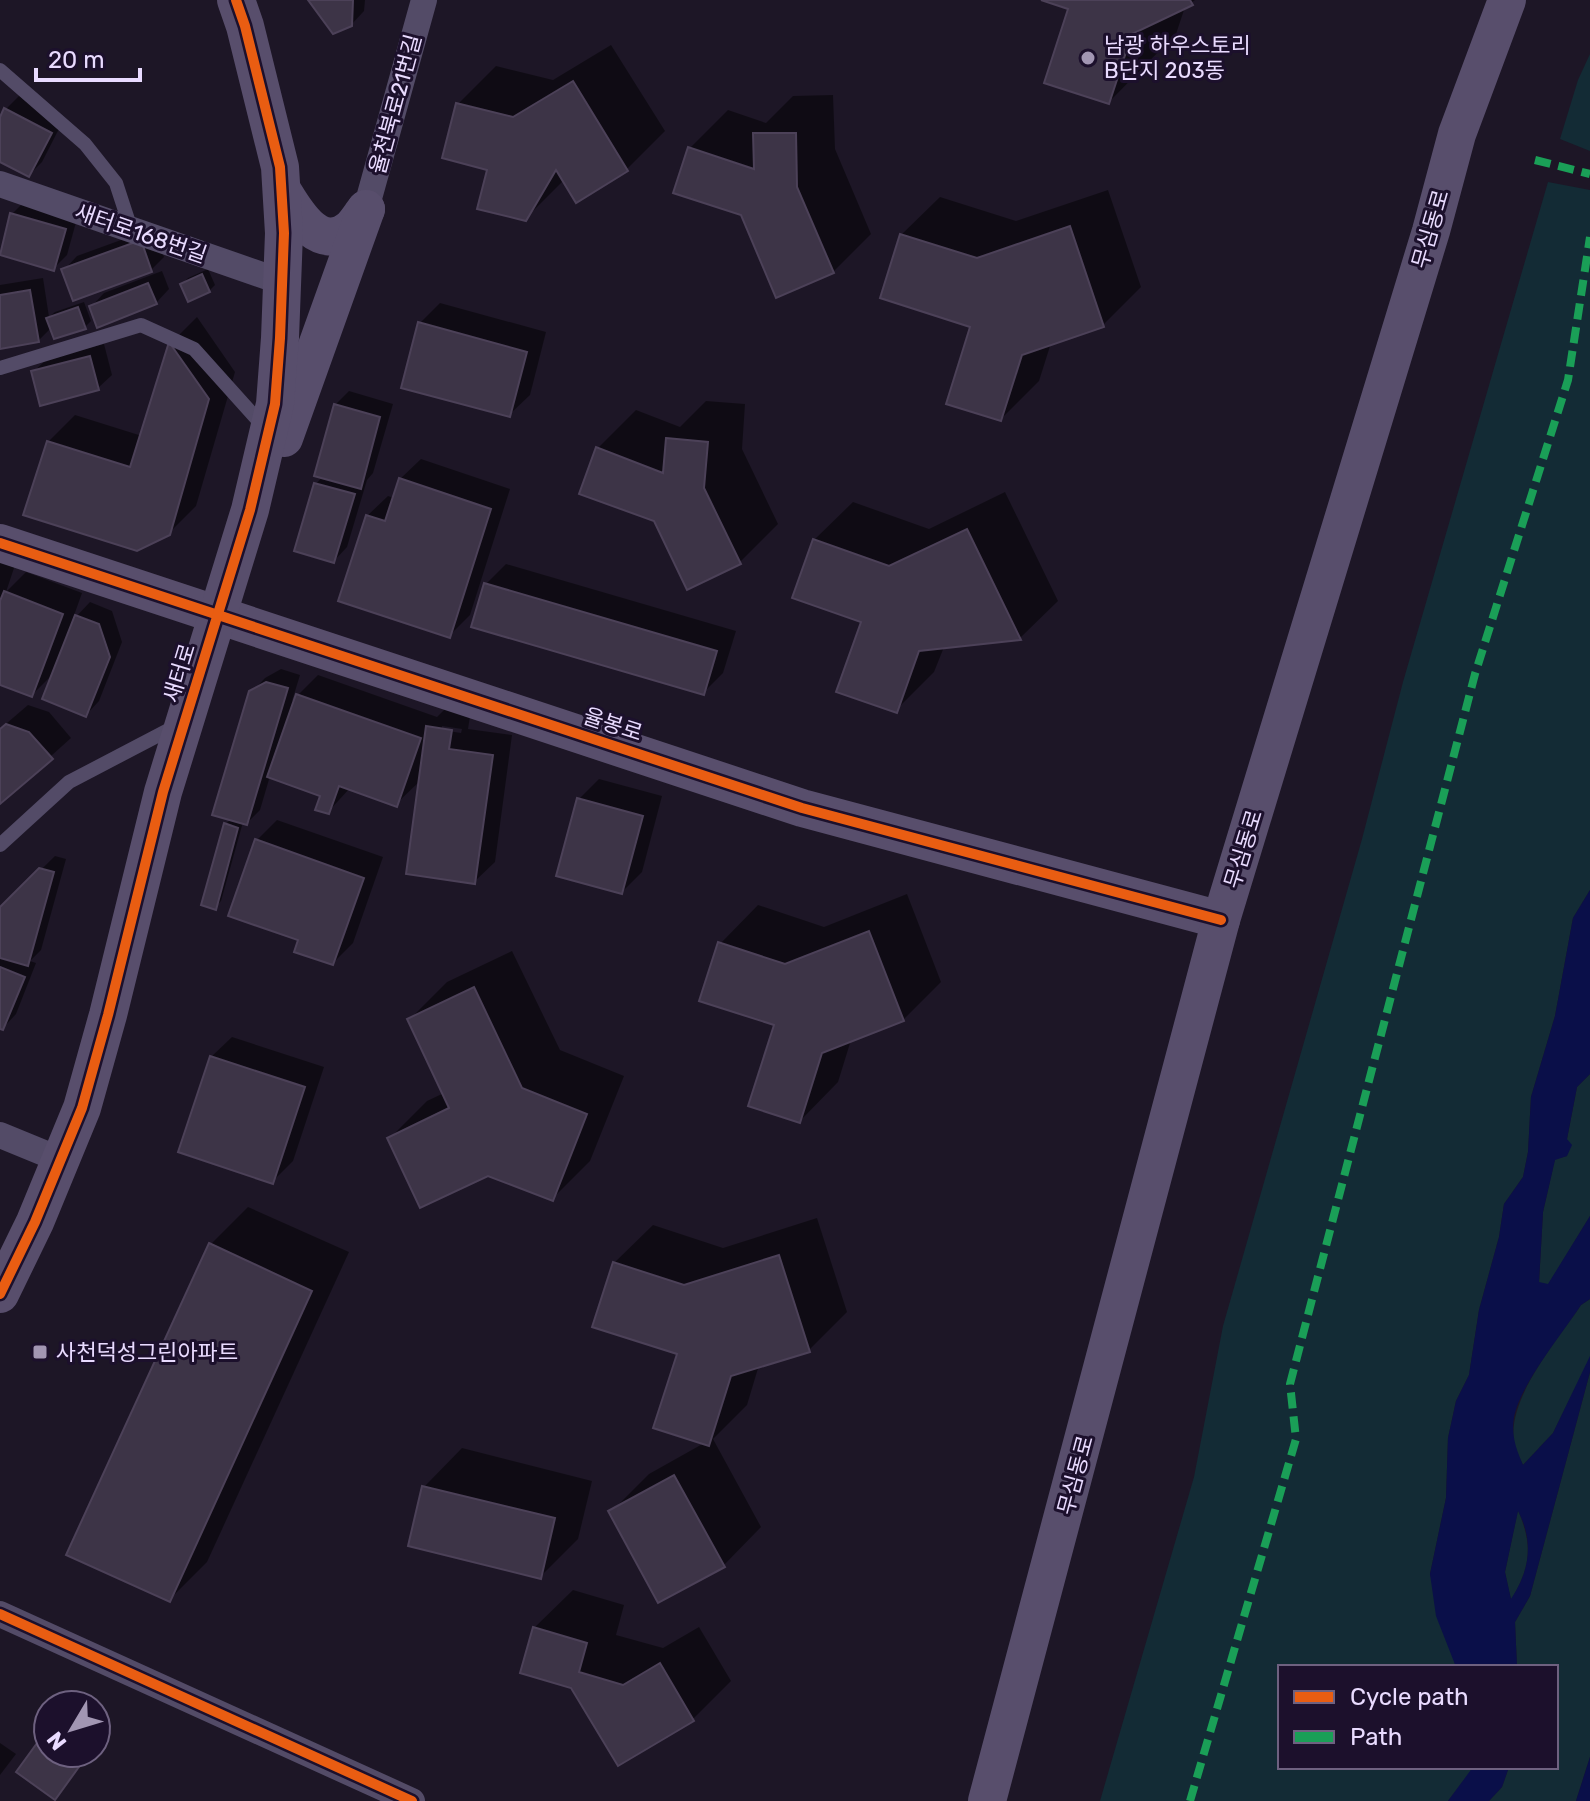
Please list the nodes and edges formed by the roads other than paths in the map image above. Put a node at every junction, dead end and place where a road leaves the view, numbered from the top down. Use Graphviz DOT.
graph roads {
  1 [pos="236,0"];
  2 [pos="424,0"];
  3 [pos="1507,0"];
  4 [pos="2,77"];
  5 [pos="0,184"];
  6 [pos="281,189"];
  7 [pos="366,209"];
  8 [pos="132,230"];
  9 [pos="282,282"];
  10 [pos="0,368"];
  11 [pos="268,431"];
  12 [pos="0,543"];
  13 [pos="236,556"];
  14 [pos="218,615"];
  15 [pos="185,721"];
  16 [pos="0,845"];
  17 [pos="1221,920"];
  18 [pos="0,1135"];
  19 [pos="61,1160"];
  20 [pos="0,1294"];
  21 [pos="0,1614"];
  22 [pos="412,1801"];
  23 [pos="987,1801"];
  1 -- 6 [label="street, 새터로"];
  2 -- 7 [label="street, 율천북로21번길"];
  3 -- 17 [label="street, 무심동로"];
  4 -- 8 [label="lane"];
  5 -- 8 [label="street, 새터로168번길"];
  6 -- 7 [label="street"];
  6 -- 9 [label="street, 새터로"];
  7 -- 13 [label="street"];
  8 -- 9 [label="street, 새터로168번길"];
  9 -- 11 [label="street, 새터로"];
  10 -- 11 [label="lane"];
  11 -- 13 [label="street, 새터로"];
  12 -- 14 [label="street, 율봉로"];
  13 -- 14 [label="street, 새터로"];
  14 -- 15 [label="street, 새터로"];
  14 -- 17 [label="street, 율봉로"];
  15 -- 16 [label="lane"];
  15 -- 19 [label="street, 새터로"];
  17 -- 23 [label="street, 무심동로"];
  18 -- 19 [label="street"];
  19 -- 20 [label="street, 새터로"];
  21 -- 22 [label="street"];
}
